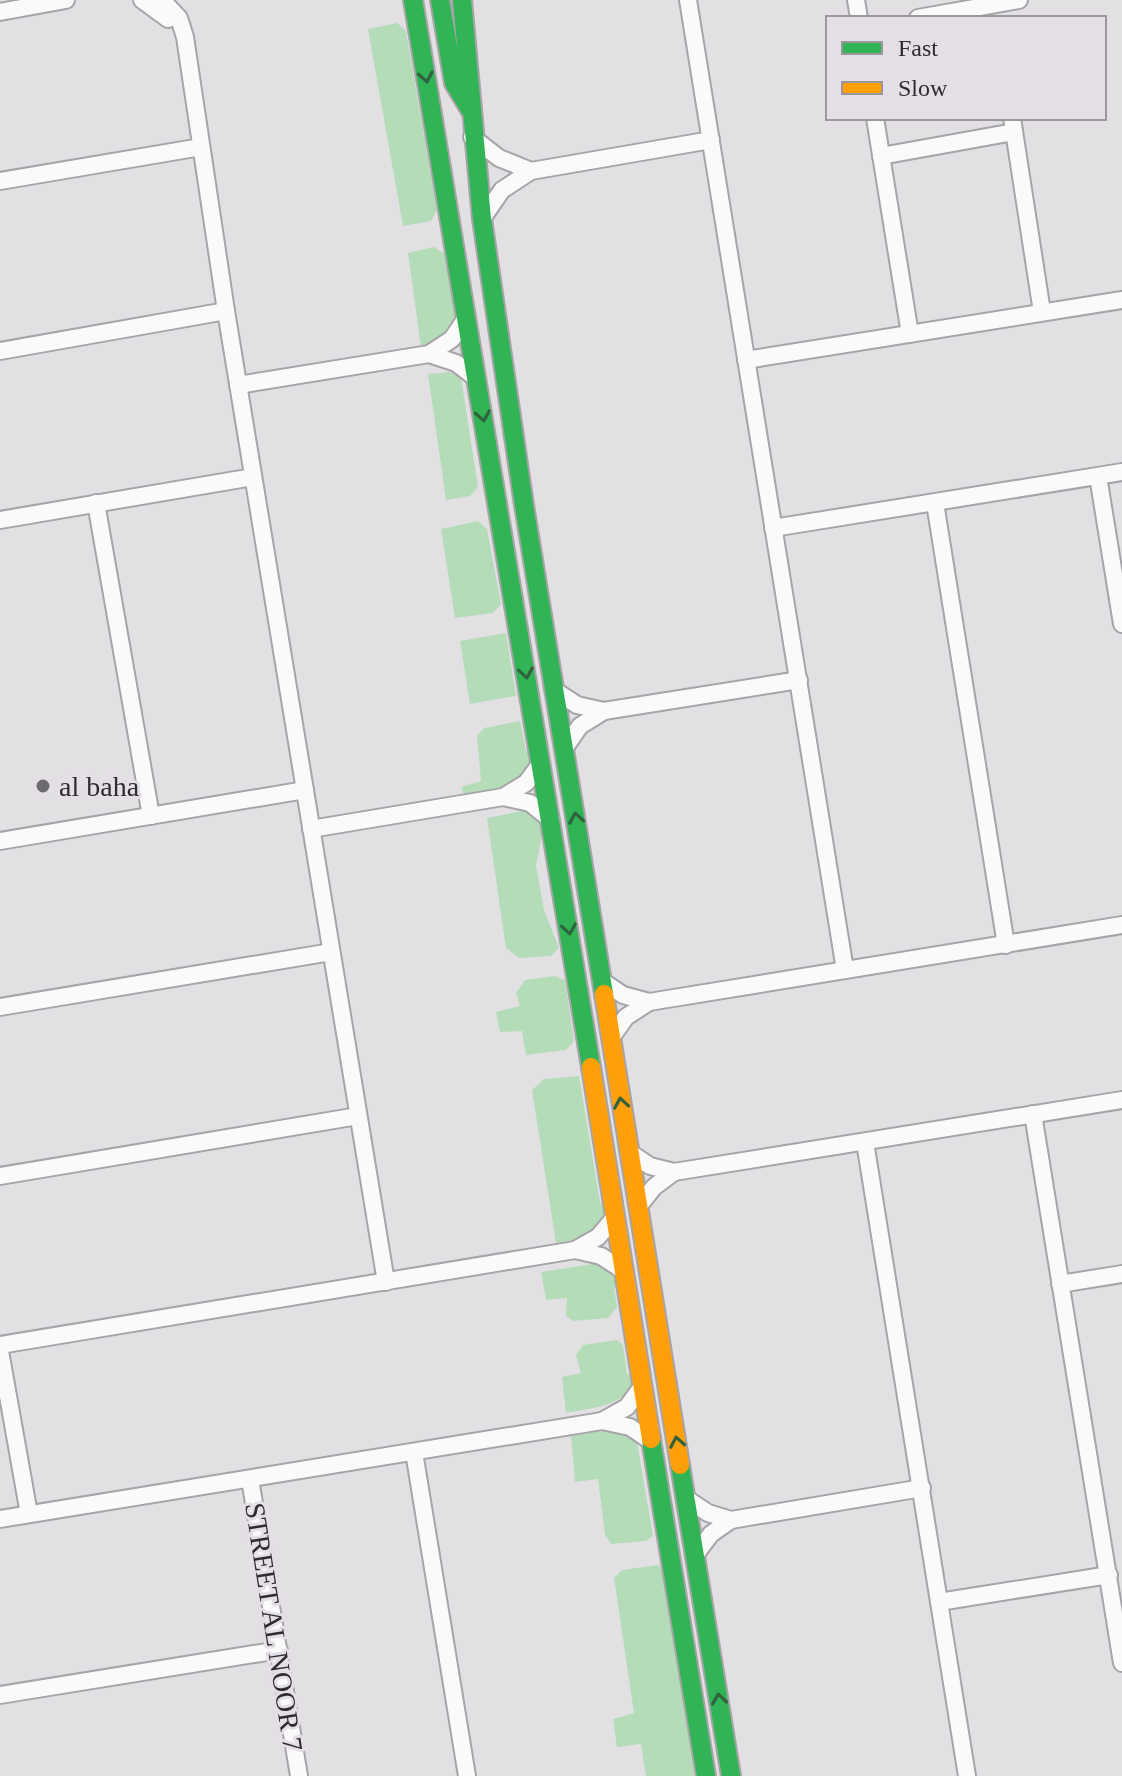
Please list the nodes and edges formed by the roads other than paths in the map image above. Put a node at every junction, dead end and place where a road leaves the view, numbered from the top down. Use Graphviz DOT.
graph roads {
  1 [pos="66,0"];
  2 [pos="142,0"];
  3 [pos="162,0"];
  4 [pos="413,0"];
  5 [pos="440,0"];
  6 [pos="462,0"];
  7 [pos="688,0"];
  8 [pos="1019,0"];
  9 [pos="996,11"];
  10 [pos="0,12"];
  11 [pos="940,16"];
  12 [pos="186,56"];
  13 [pos="471,111"];
  14 [pos="875,120"];
  15 [pos="1013,125"];
  16 [pos="472,137"];
  17 [pos="711,140"];
  18 [pos="201,147"];
  19 [pos="881,156"];
  20 [pos="531,171"];
  21 [pos="0,181"];
  22 [pos="482,219"];
  23 [pos="1122,300"];
  24 [pos="226,311"];
  25 [pos="1042,312"];
  26 [pos="466,318"];
  27 [pos="910,334"];
  28 [pos="0,351"];
  29 [pos="429,354"];
  30 [pos="746,360"];
  31 [pos="477,379"];
  32 [pos="238,385"];
  33 [pos="1122,472"];
  34 [pos="1098,476"];
  35 [pos="253,477"];
  36 [pos="96,503"];
  37 [pos="935,503"];
  38 [pos="0,520"];
  39 [pos="773,528"];
  40 [pos="511,579"];
  41 [pos="1122,624"];
  42 [pos="550,671"];
  43 [pos="799,680"];
  44 [pos="554,690"];
  45 [pos="604,711"];
  46 [pos="564,749"];
  47 [pos="541,763"];
  48 [pos="305,790"];
  49 [pos="503,797"];
  50 [pos="151,816"];
  51 [pos="551,820"];
  52 [pos="311,829"];
  53 [pos="0,841"];
  54 [pos="1122,925"];
  55 [pos="1006,945"];
  56 [pos="331,952"];
  57 [pos="845,970"];
  58 [pos="601,980"];
  59 [pos="649,1002"];
  60 [pos="0,1007"];
  61 [pos="611,1038"];
  62 [pos="1122,1100"];
  63 [pos="1033,1114"];
  64 [pos="358,1116"];
  65 [pos="865,1142"];
  66 [pos="629,1152"];
  67 [pos="674,1172"];
  68 [pos="0,1176"];
  69 [pos="638,1207"];
  70 [pos="615,1217"];
  71 [pos="575,1250"];
  72 [pos="624,1271"];
  73 [pos="1122,1274"];
  74 [pos="386,1282"];
  75 [pos="1060,1284"];
  76 [pos="0,1348"];
  77 [pos="643,1385"];
  78 [pos="602,1421"];
  79 [pos="652,1442"];
  80 [pos="414,1452"];
  81 [pos="250,1479"];
  82 [pos="922,1488"];
  83 [pos="687,1499"];
  84 [pos="29,1514"];
  85 [pos="0,1519"];
  86 [pos="731,1520"];
  87 [pos="670,1554"];
  88 [pos="696,1554"];
  89 [pos="1109,1575"];
  90 [pos="939,1602"];
  91 [pos="707,1617"];
  92 [pos="279,1650"];
  93 [pos="1122,1663"];
  94 [pos="0,1695"];
  95 [pos="299,1776"];
  96 [pos="467,1776"];
  97 [pos="706,1776"];
  98 [pos="731,1776"];
  99 [pos="967,1776"];
  1 -- 10 [label="street"];
  2 -- 12 [label="street"];
  3 -- 12 [label="street"];
  4 -- 26 [label="main road, one-way"];
  5 -- 13 [label="main road"];
  6 -- 13 [label="main road"];
  7 -- 17 [label="street"];
  8 -- 9 [label="street"];
  9 -- 11 [label="street"];
  12 -- 18 [label="street"];
  13 -- 16 [label="main road"];
  14 -- 19 [label="street"];
  15 -- 19 [label="street"];
  15 -- 25 [label="street"];
  16 -- 20 [label="street"];
  16 -- 22 [label="main road"];
  17 -- 20 [label="street"];
  17 -- 30 [label="street"];
  18 -- 21 [label="street"];
  18 -- 24 [label="street"];
  19 -- 27 [label="street"];
  20 -- 22 [label="street"];
  22 -- 42 [label="main road"];
  23 -- 25 [label="street"];
  24 -- 28 [label="street"];
  24 -- 32 [label="street"];
  25 -- 27 [label="street"];
  26 -- 29 [label="street"];
  26 -- 31 [label="main road"];
  27 -- 30 [label="street"];
  29 -- 31 [label="street"];
  29 -- 32 [label="street"];
  30 -- 39 [label="street"];
  31 -- 40 [label="main road, one-way"];
  32 -- 35 [label="street"];
  33 -- 34 [label="street"];
  34 -- 37 [label="street"];
  34 -- 41 [label="street"];
  35 -- 36 [label="street"];
  35 -- 48 [label="street"];
  36 -- 38 [label="street"];
  36 -- 50 [label="street"];
  37 -- 39 [label="street"];
  37 -- 55 [label="street"];
  39 -- 43 [label="street"];
  40 -- 42 [label="main road"];
  40 -- 47 [label="main road, one-way"];
  42 -- 44 [label="main road"];
  43 -- 45 [label="street"];
  43 -- 57 [label="street"];
  44 -- 45 [label="street"];
  44 -- 46 [label="main road"];
  45 -- 46 [label="street"];
  58 -- 46 [label="main road, one-way"];
  47 -- 49 [label="street"];
  47 -- 51 [label="main road"];
  48 -- 50 [label="street"];
  48 -- 52 [label="street"];
  49 -- 51 [label="street"];
  49 -- 52 [label="street"];
  50 -- 53 [label="street"];
  51 -- 70 [label="main road, one-way"];
  52 -- 56 [label="street"];
  54 -- 55 [label="street"];
  55 -- 57 [label="street"];
  56 -- 60 [label="street"];
  56 -- 64 [label="street"];
  57 -- 59 [label="street"];
  58 -- 59 [label="street"];
  58 -- 61 [label="main road"];
  59 -- 61 [label="street"];
  66 -- 61 [label="main road, one-way"];
  62 -- 63 [label="street"];
  63 -- 65 [label="street"];
  63 -- 75 [label="street"];
  64 -- 68 [label="street"];
  64 -- 74 [label="street"];
  65 -- 67 [label="street"];
  65 -- 82 [label="street"];
  66 -- 67 [label="street"];
  66 -- 69 [label="main road"];
  67 -- 69 [label="street"];
  83 -- 69 [label="main road, one-way"];
  70 -- 71 [label="street"];
  70 -- 72 [label="main road"];
  71 -- 72 [label="street"];
  71 -- 74 [label="street"];
  72 -- 77 [label="main road"];
  73 -- 75 [label="street"];
  74 -- 76 [label="street"];
  75 -- 89 [label="street"];
  76 -- 84 [label="street"];
  77 -- 78 [label="street"];
  77 -- 79 [label="main road"];
  78 -- 79 [label="street"];
  78 -- 80 [label="street"];
  79 -- 87 [label="main road"];
  80 -- 81 [label="street"];
  80 -- 96 [label="street"];
  81 -- 84 [label="street"];
  81 -- 92 [label="street, STREET AL NOOR 7"];
  82 -- 86 [label="street"];
  82 -- 90 [label="street"];
  83 -- 86 [label="street"];
  83 -- 88 [label="main road"];
  84 -- 85 [label="street"];
  86 -- 88 [label="street"];
  87 -- 91 [label="main road"];
  87 -- 97 [label="main road"];
  88 -- 91 [label="main road"];
  89 -- 90 [label="street"];
  89 -- 93 [label="street"];
  90 -- 99 [label="street"];
  98 -- 91 [label="main road, one-way"];
  92 -- 94 [label="street"];
  92 -- 95 [label="street, STREET AL NOOR 7"];
}
